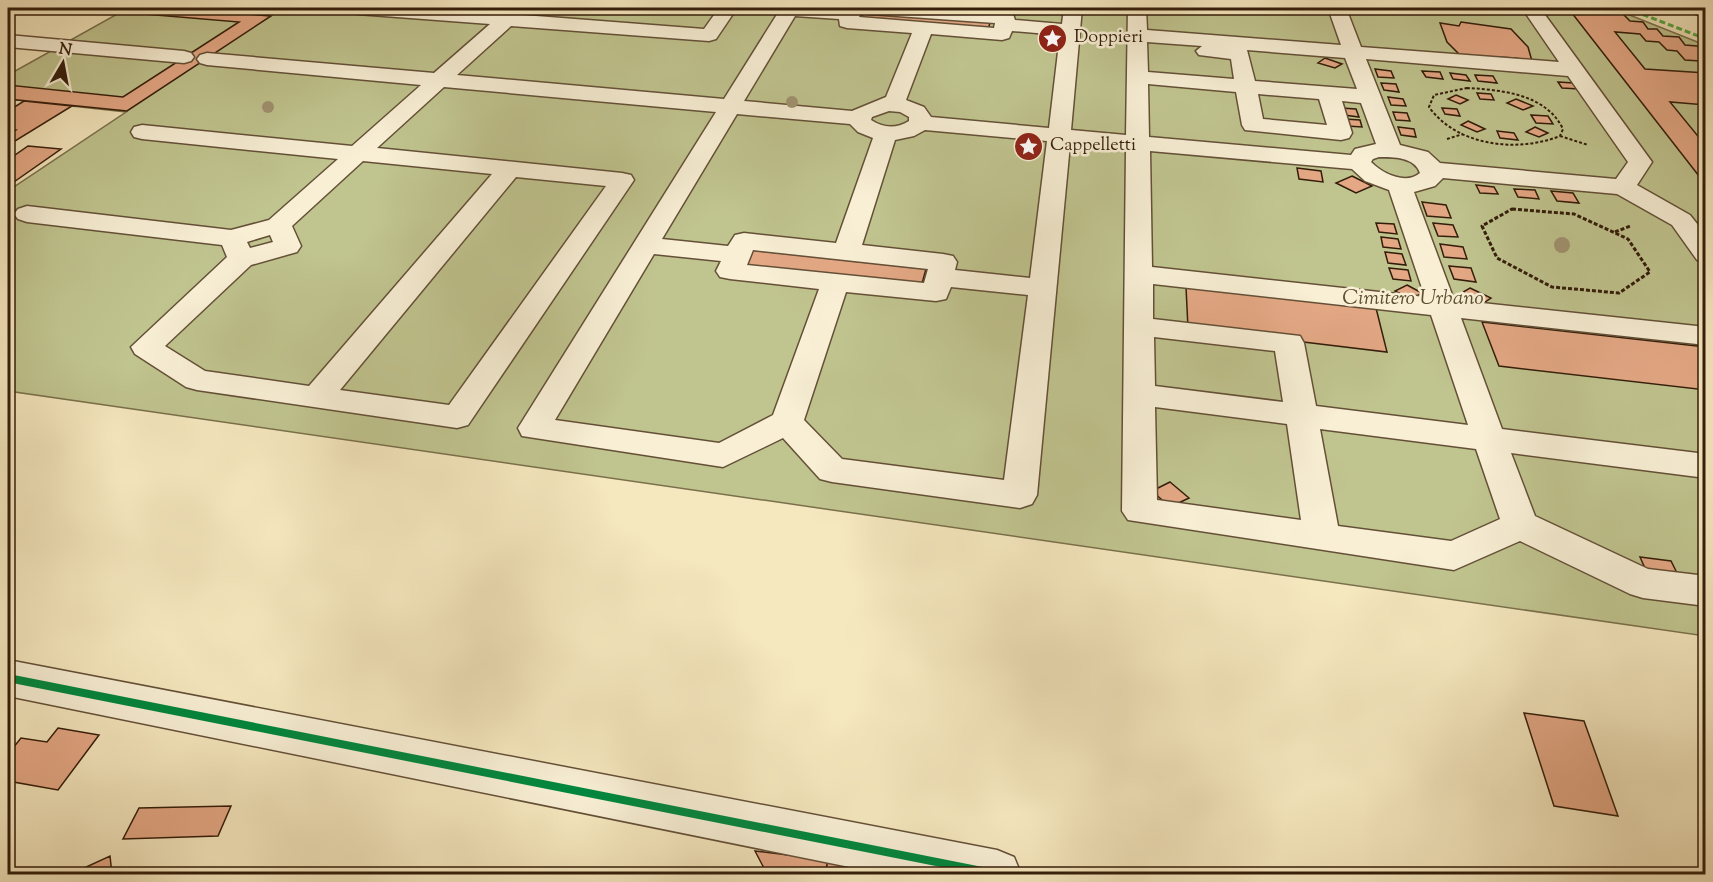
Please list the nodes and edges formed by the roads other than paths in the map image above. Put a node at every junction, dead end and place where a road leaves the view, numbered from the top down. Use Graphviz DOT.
graph roads {
  1 [pos="357,8"];
  2 [pos="728,8"];
  3 [pos="1337,8"];
  4 [pos="1531,8"];
  5 [pos="789,9"];
  6 [pos="858,10"];
  7 [pos="513,13"];
  8 [pos="930,16"];
  9 [pos="1072,19"];
  10 [pos="8,41"];
  11 [pos="1138,41"];
  12 [pos="1354,52"];
  13 [pos="184,57"];
  14 [pos="207,59"];
  15 [pos="1576,70"];
  16 [pos="439,80"];
  17 [pos="1246,86"];
  18 [pos="1329,93"];
  19 [pos="1370,97"];
  20 [pos="894,104"];
  21 [pos="729,106"];
  22 [pos="859,118"];
  23 [pos="920,123"];
  24 [pos="1340,131"];
  25 [pos="142,132"];
  26 [pos="886,133"];
  27 [pos="1058,136"];
  28 [pos="1387,142"];
  29 [pos="1138,143"];
  30 [pos="358,153"];
  31 [pos="1359,163"];
  32 [pos="510,168"];
  33 [pos="1432,170"];
  34 [pos="1399,184"];
  35 [pos="1623,187"];
  36 [pos="27,214"];
  37 [pos="645,245"];
  38 [pos="236,249"];
  39 [pos="846,252"];
  40 [pos="1706,254"];
  41 [pos="738,255"];
  42 [pos="1139,274"];
  43 [pos="940,277"];
  44 [pos="835,282"];
  45 [pos="1041,288"];
  46 [pos="1443,307"];
  47 [pos="1139,326"];
  48 [pos="1706,336"];
  49 [pos="1140,395"];
  50 [pos="318,397"];
  51 [pos="1301,415"];
  52 [pos="787,422"];
  53 [pos="1490,439"];
  54 [pos="1701,474"];
  55 [pos="1520,525"];
  56 [pos="1322,537"];
  57 [pos="1706,591"];
  58 [pos="8,678"];
  59 [pos="997,874"];
  1 -- 7 [label="street"];
  2 -- 7 [label="street"];
  3 -- 12 [label="street"];
  4 -- 15 [label="street"];
  5 -- 6 [label="street"];
  5 -- 21 [label="street"];
  6 -- 8 [label="street"];
  6 -- 8 [label="street"];
  7 -- 16 [label="street"];
  8 -- 9 [label="street"];
  8 -- 20 [label="street"];
  9 -- 27 [label="street"];
  10 -- 13 [label="street"];
  11 -- 12 [label="street"];
  11 -- 17 [label="street"];
  11 -- 17 [label="street"];
  11 -- 29 [label="street"];
  12 -- 15 [label="street"];
  12 -- 19 [label="street"];
  14 -- 16 [label="street"];
  15 -- 35 [label="street"];
  16 -- 21 [label="street"];
  16 -- 30 [label="street"];
  17 -- 18 [label="street"];
  17 -- 24 [label="street"];
  18 -- 19 [label="street"];
  18 -- 24 [label="street"];
  19 -- 28 [label="street"];
  20 -- 22 [label="street"];
  20 -- 23 [label="street"];
  21 -- 22 [label="street"];
  21 -- 37 [label="street"];
  22 -- 26 [label="street"];
  23 -- 26 [label="street"];
  23 -- 27 [label="street"];
  24 -- 28 [label="street"];
  25 -- 30 [label="street"];
  26 -- 39 [label="street"];
  27 -- 29 [label="street"];
  27 -- 45 [label="street"];
  28 -- 31 [label="street"];
  28 -- 33 [label="street"];
  29 -- 31 [label="street"];
  29 -- 42 [label="street"];
  30 -- 32 [label="street"];
  30 -- 38 [label="street"];
  31 -- 34 [label="street"];
  32 -- 50 [label="street"];
  32 -- 50 [label="street"];
  33 -- 34 [label="street"];
  33 -- 35 [label="street"];
  34 -- 46 [label="street"];
  35 -- 40 [label="street"];
  36 -- 38 [label="street"];
  37 -- 41 [label="street"];
  37 -- 52 [label="street"];
  38 -- 50 [label="street"];
  39 -- 41 [label="street"];
  39 -- 43 [label="street"];
  41 -- 44 [label="street"];
  42 -- 46 [label="street"];
  42 -- 47 [label="street"];
  43 -- 44 [label="street"];
  43 -- 45 [label="street"];
  44 -- 52 [label="street"];
  45 -- 52 [label="street"];
  46 -- 48 [label="street"];
  46 -- 53 [label="street"];
  47 -- 49 [label="street"];
  47 -- 51 [label="street"];
  49 -- 51 [label="street"];
  49 -- 56 [label="street"];
  51 -- 53 [label="street"];
  51 -- 56 [label="street"];
  53 -- 54 [label="street"];
  53 -- 55 [label="street"];
  55 -- 56 [label="street"];
  55 -- 57 [label="street"];
  58 -- 59 [label="street"];
}
